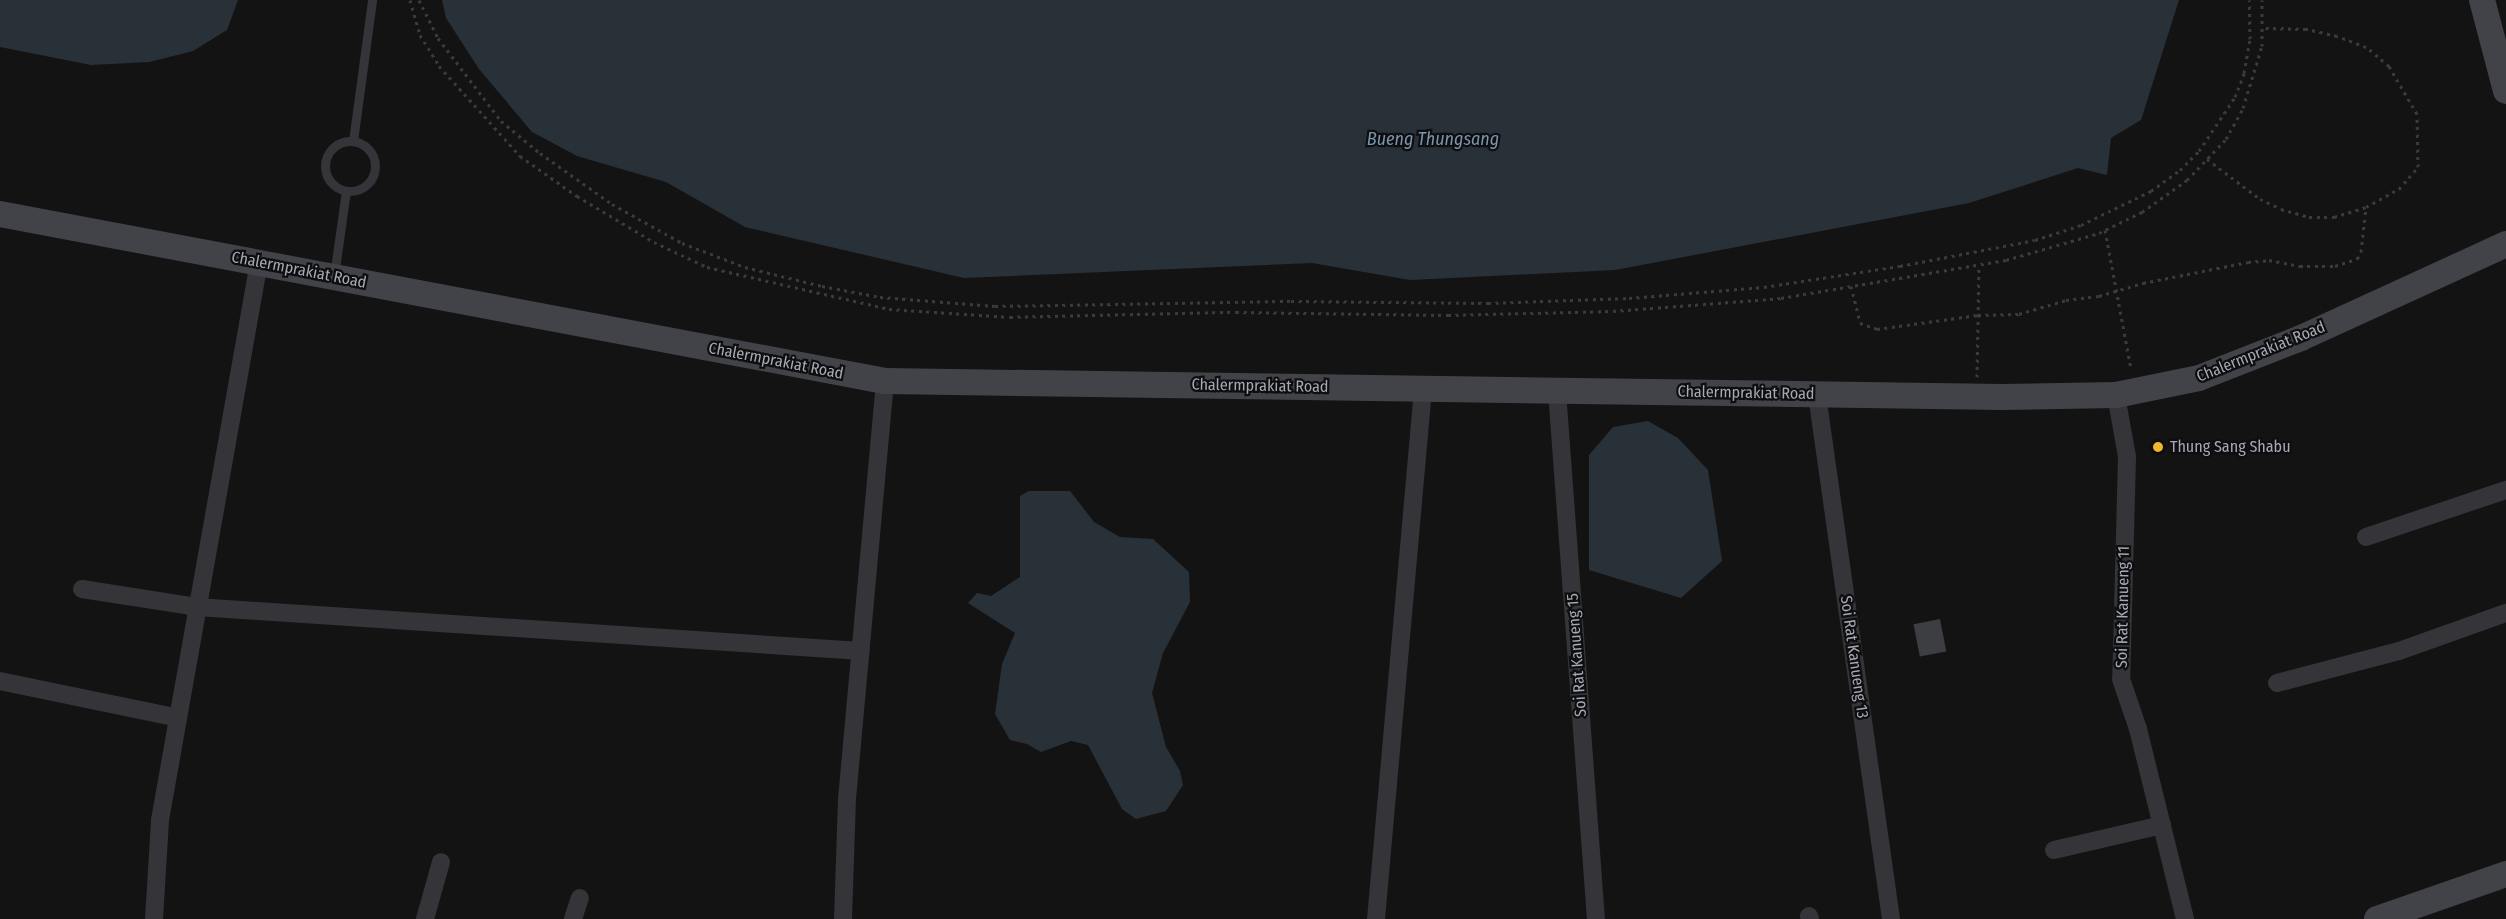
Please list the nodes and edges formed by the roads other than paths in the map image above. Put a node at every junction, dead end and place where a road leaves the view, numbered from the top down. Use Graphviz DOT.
graph roads {
  1 [pos="372,0"];
  2 [pos="2482,0"];
  3 [pos="2506,91"];
  4 [pos="353,141"];
  5 [pos="346,191"];
  6 [pos="0,214"];
  7 [pos="2506,244"];
  8 [pos="259,262"];
  9 [pos="334,276"];
  10 [pos="885,381"];
  11 [pos="1423,389"];
  12 [pos="1557,391"];
  13 [pos="2126,393"];
  14 [pos="1818,394"];
  15 [pos="2506,490"];
  16 [pos="2366,537"];
  17 [pos="82,589"];
  18 [pos="197,607"];
  19 [pos="2506,613"];
  20 [pos="861,651"];
  21 [pos="0,681"];
  22 [pos="2277,683"];
  23 [pos="178,718"];
  24 [pos="2162,825"];
  25 [pos="2055,850"];
  26 [pos="441,862"];
  27 [pos="2506,874"];
  28 [pos="580,898"];
  29 [pos="154,919"];
  30 [pos="425,919"];
  31 [pos="573,919"];
  32 [pos="843,919"];
  33 [pos="1376,919"];
  34 [pos="1596,919"];
  35 [pos="1891,919"];
  36 [pos="2185,919"];
  37 [pos="2377,919"];
  1 -- 4 [label="lane"];
  2 -- 3 [label="street"];
  4 -- 5 [label="lane"];
  4 -- 5 [label="lane"];
  5 -- 9 [label="lane"];
  6 -- 8 [label="street, Chalermprakiat Road"];
  7 -- 13 [label="street, Chalermprakiat Road"];
  8 -- 9 [label="street, Chalermprakiat Road"];
  8 -- 18 [label="street"];
  9 -- 10 [label="street, Chalermprakiat Road"];
  10 -- 11 [label="street, Chalermprakiat Road"];
  10 -- 20 [label="street"];
  11 -- 12 [label="street, Chalermprakiat Road"];
  11 -- 33 [label="street"];
  12 -- 14 [label="street, Chalermprakiat Road"];
  12 -- 34 [label="street, Soi Rat Kanueng 15"];
  13 -- 14 [label="street, Chalermprakiat Road"];
  13 -- 24 [label="street, Soi Rat Kanueng 11"];
  14 -- 35 [label="street, Soi Rat Kanueng 13"];
  15 -- 16 [label="street"];
  17 -- 18 [label="street"];
  18 -- 20 [label="street"];
  18 -- 23 [label="street"];
  19 -- 22 [label="street"];
  20 -- 32 [label="street"];
  21 -- 23 [label="street"];
  23 -- 29 [label="street"];
  24 -- 25 [label="street"];
  24 -- 36 [label="street, Soi Rat Kanueng 11"];
  26 -- 30 [label="street"];
  27 -- 37 [label="street"];
  28 -- 31 [label="street"];
}
